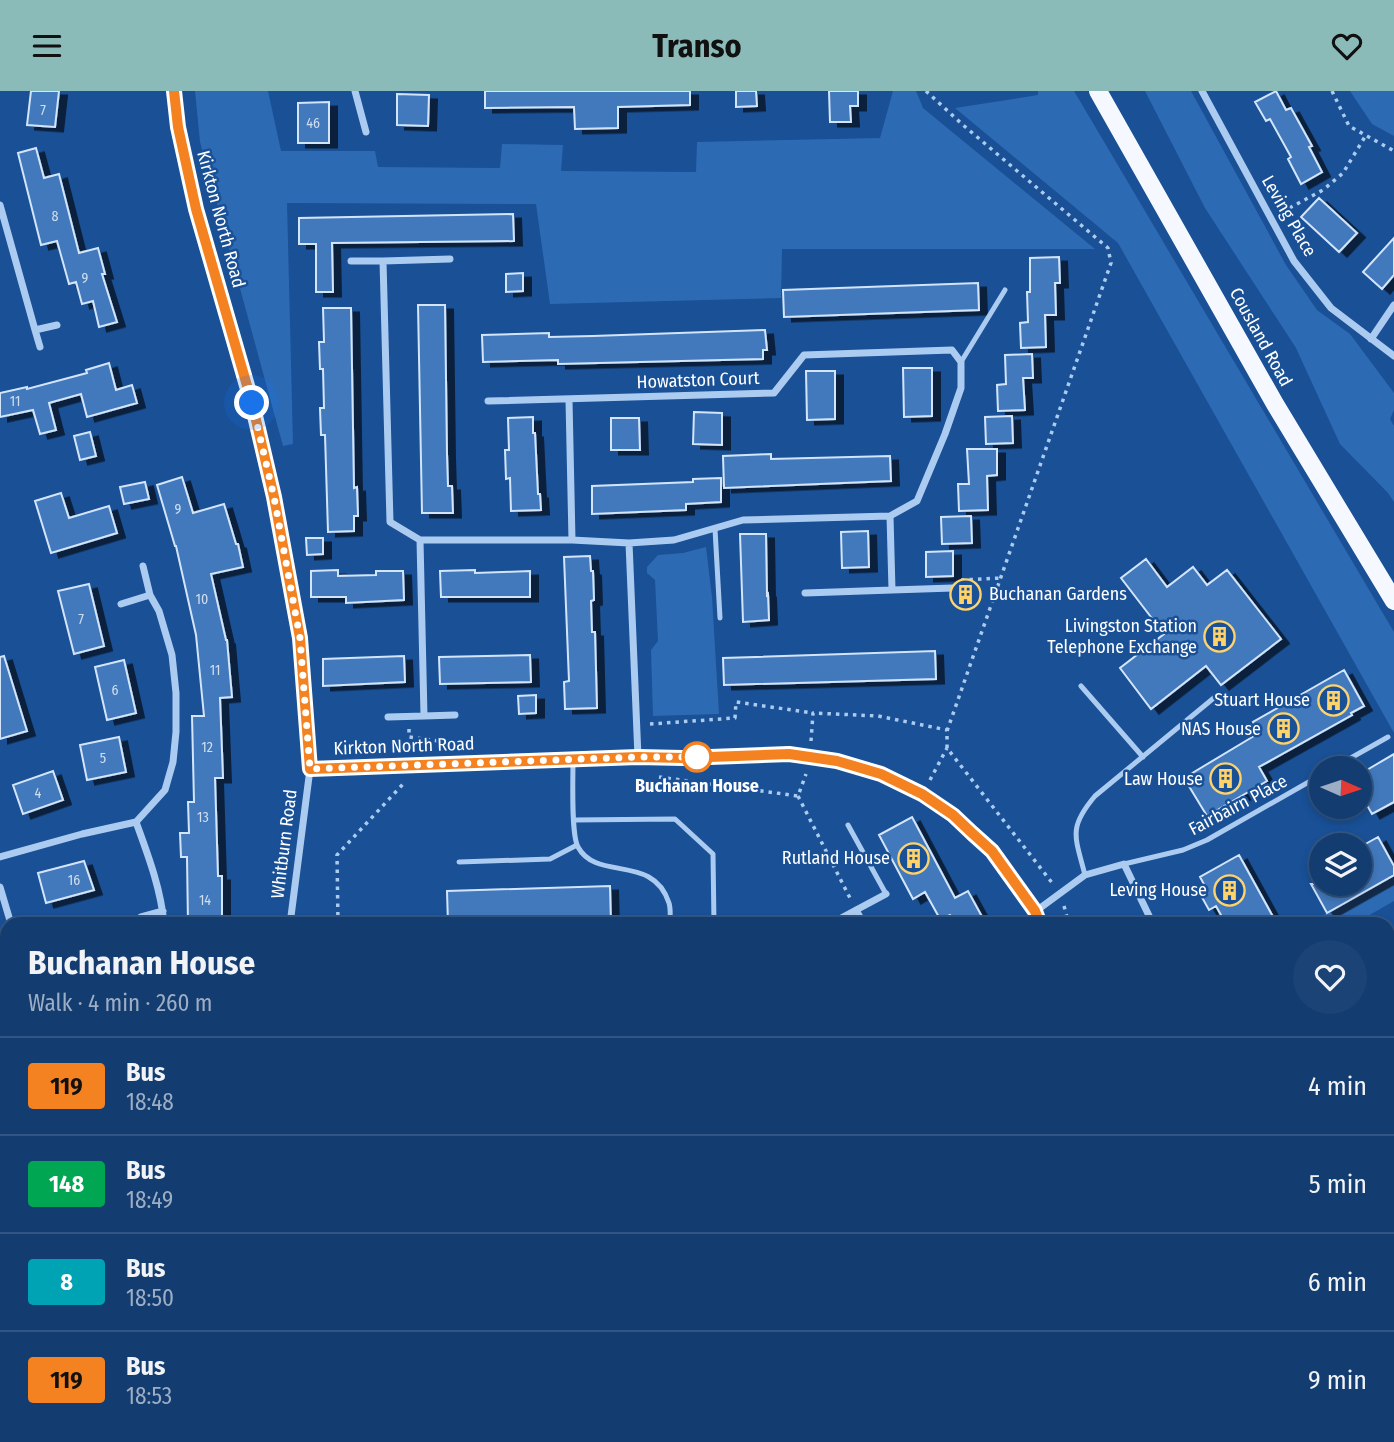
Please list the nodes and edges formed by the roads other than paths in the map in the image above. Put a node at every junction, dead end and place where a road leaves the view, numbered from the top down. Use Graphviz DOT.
graph roads {
  1 [pos="174,91"];
  2 [pos="355,91"];
  3 [pos="1098,91"];
  4 [pos="1202,91"];
  5 [pos="366,132"];
  6 [pos="0,205"];
  7 [pos="450,259"];
  8 [pos="351,261"];
  9 [pos="383,261"];
  10 [pos="1005,290"];
  11 [pos="1394,305"];
  12 [pos="57,325"];
  13 [pos="35,330"];
  14 [pos="1371,339"];
  15 [pos="40,347"];
  16 [pos="1394,356"];
  17 [pos="961,362"];
  18 [pos="569,400"];
  19 [pos="488,401"];
  20 [pos="890,516"];
  21 [pos="715,529"];
  22 [pos="420,540"];
  23 [pos="572,540"];
  24 [pos="629,543"];
  25 [pos="143,566"];
  26 [pos="953,588"];
  27 [pos="892,590"];
  28 [pos="805,593"];
  29 [pos="150,595"];
  30 [pos="1394,601"];
  31 [pos="121,604"];
  32 [pos="720,618"];
  33 [pos="1081,686"];
  34 [pos="1215,697"];
  35 [pos="454,715"];
  36 [pos="424,716"];
  37 [pos="388,717"];
  38 [pos="1388,737"];
  39 [pos="1354,756"];
  40 [pos="638,757"];
  41 [pos="1143,757"];
  42 [pos="573,759"];
  43 [pos="310,769"];
  44 [pos="1309,782"];
  45 [pos="574,820"];
  46 [pos="136,823"];
  47 [pos="848,825"];
  48 [pos="577,845"];
  49 [pos="0,857"];
  50 [pos="460,862"];
  51 [pos="1124,864"];
  52 [pos="1085,875"];
  53 [pos="0,887"];
  54 [pos="886,894"];
  55 [pos="856,910"];
  56 [pos="163,911"];
  57 [pos="9,917"];
  58 [pos="141,917"];
  59 [pos="163,917"];
  60 [pos="291,917"];
  61 [pos="670,917"];
  62 [pos="714,917"];
  63 [pos="843,917"];
  64 [pos="860,917"];
  65 [pos="1036,917"];
  66 [pos="1038,917"];
  67 [pos="1150,917"];
  1 -- 43 [label="main road, Kirkton North Road"];
  2 -- 5 [label="street"];
  3 -- 30 [label="main road, Cousland Road"];
  4 -- 14 [label="street, Leving Place"];
  6 -- 13 [label="street"];
  7 -- 9 [label="street"];
  8 -- 9 [label="street"];
  9 -- 22 [label="street"];
  10 -- 17 [label="lane"];
  11 -- 14 [label="street"];
  12 -- 13 [label="street"];
  13 -- 15 [label="street"];
  14 -- 16 [label="street, Leving Place"];
  17 -- 18 [label="street, Howatston Court"];
  17 -- 20 [label="street"];
  18 -- 19 [label="street, Howatston Court"];
  18 -- 23 [label="street"];
  20 -- 21 [label="street"];
  20 -- 27 [label="street"];
  21 -- 24 [label="street"];
  21 -- 32 [label="lane"];
  22 -- 23 [label="street"];
  22 -- 36 [label="street"];
  23 -- 24 [label="street"];
  24 -- 40 [label="street"];
  25 -- 29 [label="street"];
  26 -- 27 [label="street"];
  27 -- 28 [label="street"];
  29 -- 31 [label="street"];
  29 -- 46 [label="street"];
  33 -- 41 [label="lane"];
  34 -- 41 [label="lane"];
  35 -- 36 [label="street"];
  36 -- 37 [label="street"];
  38 -- 39 [label="lane"];
  40 -- 42 [label="main road, Kirkton North Road"];
  40 -- 65 [label="main road, Kirkton North Road"];
  41 -- 52 [label="lane"];
  42 -- 43 [label="main road, Kirkton North Road"];
  42 -- 45 [label="lane"];
  43 -- 60 [label="street, Whitburn Road"];
  44 -- 51 [label="lane, Fairbairn Place"];
  45 -- 48 [label="lane"];
  45 -- 62 [label="lane"];
  46 -- 49 [label="street"];
  46 -- 56 [label="street"];
  47 -- 54 [label="lane"];
  48 -- 50 [label="lane"];
  48 -- 61 [label="lane"];
  51 -- 52 [label="street"];
  51 -- 67 [label="street"];
  52 -- 66 [label="street"];
  53 -- 57 [label="street"];
  54 -- 55 [label="street"];
  55 -- 63 [label="street"];
  55 -- 64 [label="street"];
  56 -- 58 [label="street"];
  56 -- 59 [label="street"];
}
